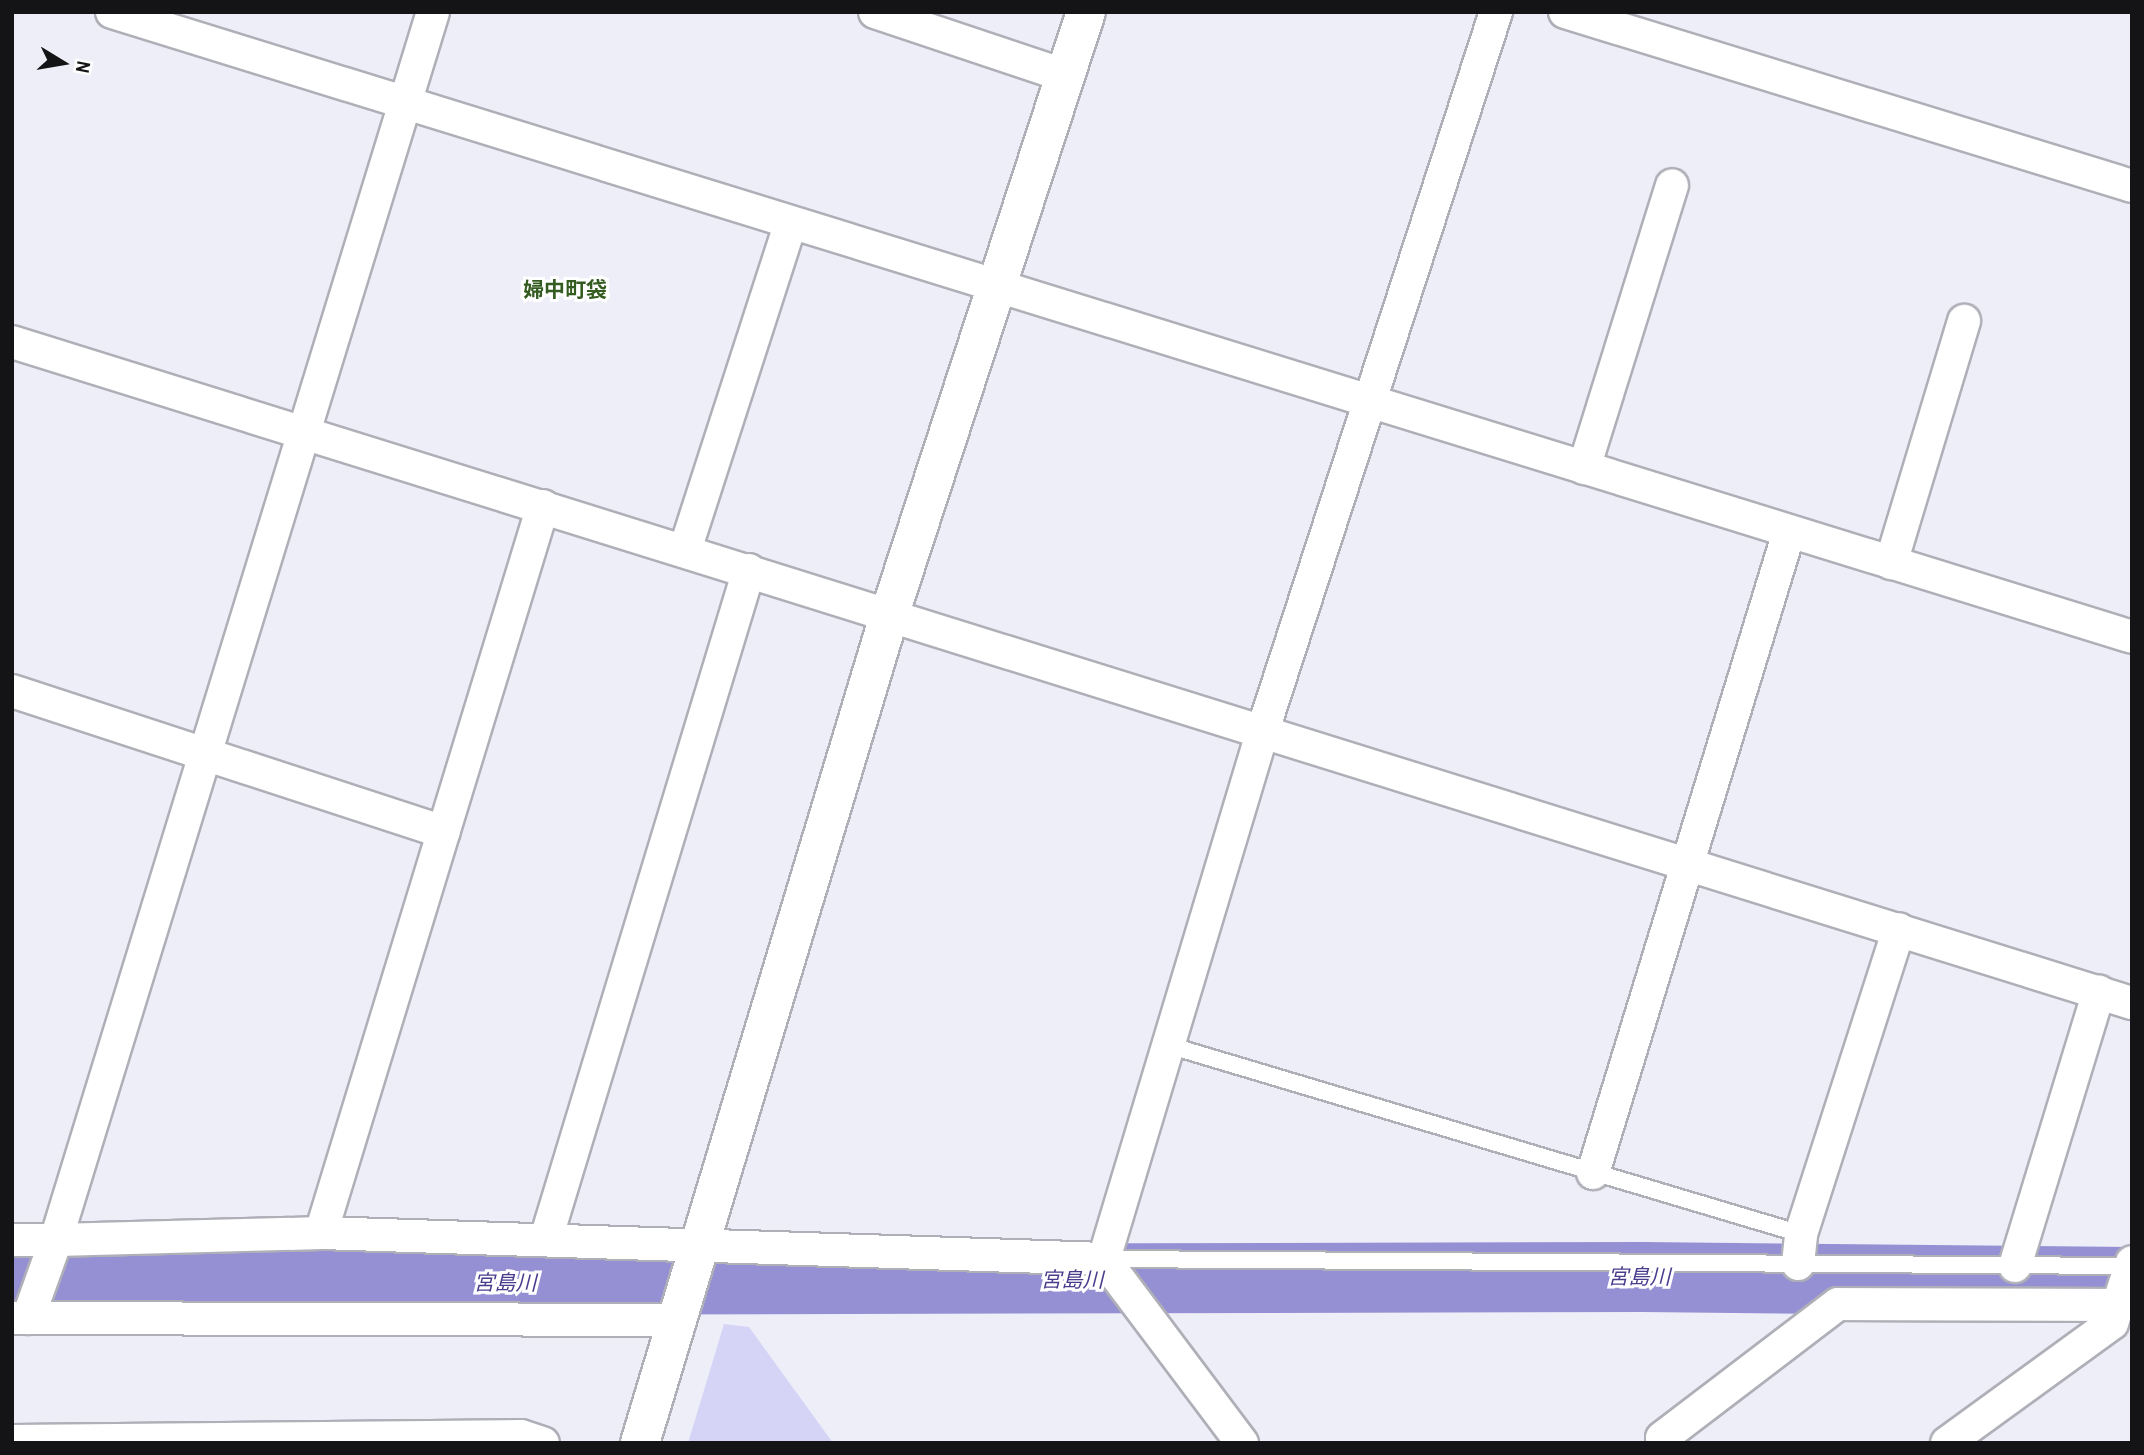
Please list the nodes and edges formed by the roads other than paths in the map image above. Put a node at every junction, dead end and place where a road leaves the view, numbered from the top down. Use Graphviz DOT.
graph roads {
  1 [pos="112,12"];
  2 [pos="433,12"];
  3 [pos="1086,12"];
  4 [pos="1496,12"];
  5 [pos="1564,12"];
  6 [pos="894,15"];
  7 [pos="1066,76"];
  8 [pos="404,105"];
  9 [pos="1672,185"];
  10 [pos="2132,186"];
  11 [pos="790,224"];
  12 [pos="995,287"];
  13 [pos="1964,321"];
  14 [pos="12,342"];
  15 [pos="1367,402"];
  16 [pos="307,433"];
  17 [pos="1584,468"];
  18 [pos="544,506"];
  19 [pos="1789,531"];
  20 [pos="685,550"];
  21 [pos="1891,563"];
  22 [pos="749,570"];
  23 [pos="890,613"];
  24 [pos="2132,637"];
  25 [pos="12,691"];
  26 [pos="1263,730"];
  27 [pos="207,753"];
  28 [pos="444,832"];
  29 [pos="1688,863"];
  30 [pos="1899,929"];
  31 [pos="2099,992"];
  32 [pos="2132,1003"];
  33 [pos="1168,1045"];
  34 [pos="1594,1173"];
  35 [pos="321,1233"];
  36 [pos="546,1239"];
  37 [pos="12,1240"];
  38 [pos="56,1240"];
  39 [pos="704,1243"];
  40 [pos="1799,1249"];
  41 [pos="1104,1259"];
  42 [pos="2131,1265"];
  43 [pos="2015,1266"];
  44 [pos="2118,1305"];
  45 [pos="20,1318"];
  46 [pos="679,1320"];
  47 [pos="482,1439"];
  48 [pos="12,1441"];
  49 [pos="1661,1441"];
  50 [pos="254,1442"];
  51 [pos="543,1443"];
  52 [pos="640,1443"];
  53 [pos="1242,1443"];
  54 [pos="1947,1443"];
  1 -- 8 [label="street"];
  2 -- 8 [label="street"];
  3 -- 7 [label="street"];
  4 -- 15 [label="street"];
  5 -- 10 [label="street"];
  6 -- 7 [label="street"];
  7 -- 12 [label="street"];
  8 -- 11 [label="street"];
  8 -- 16 [label="street"];
  9 -- 17 [label="street"];
  11 -- 12 [label="street"];
  11 -- 20 [label="street"];
  12 -- 15 [label="street"];
  12 -- 23 [label="street"];
  13 -- 21 [label="street"];
  14 -- 16 [label="street"];
  15 -- 17 [label="street"];
  15 -- 26 [label="street"];
  16 -- 18 [label="street"];
  16 -- 27 [label="street"];
  17 -- 19 [label="street"];
  18 -- 20 [label="street"];
  18 -- 28 [label="street"];
  19 -- 21 [label="street"];
  19 -- 29 [label="street"];
  20 -- 22 [label="street"];
  21 -- 24 [label="street"];
  22 -- 23 [label="street"];
  22 -- 36 [label="street"];
  23 -- 26 [label="street"];
  23 -- 39 [label="street"];
  25 -- 27 [label="street"];
  26 -- 29 [label="street"];
  26 -- 33 [label="street"];
  27 -- 28 [label="street"];
  27 -- 38 [label="street"];
  28 -- 35 [label="street"];
  29 -- 30 [label="street"];
  29 -- 34 [label="street"];
  30 -- 31 [label="street"];
  30 -- 40 [label="street"];
  31 -- 32 [label="street"];
  31 -- 43 [label="street"];
  33 -- 34 [label="lane"];
  33 -- 41 [label="street"];
  34 -- 40 [label="lane"];
  35 -- 36 [label="street"];
  35 -- 38 [label="street"];
  36 -- 39 [label="street"];
  37 -- 38 [label="street"];
  38 -- 45 [label="street"];
  39 -- 41 [label="street"];
  39 -- 46 [label="street"];
  40 -- 41 [label="lane"];
  40 -- 43 [label="lane"];
  41 -- 53 [label="street"];
  42 -- 43 [label="lane"];
  42 -- 44 [label="street"];
  44 -- 49 [label="street"];
  44 -- 54 [label="street"];
  45 -- 46 [label="street"];
  46 -- 52 [label="street"];
  47 -- 50 [label="street"];
  47 -- 51 [label="street"];
  48 -- 50 [label="street"];
}
